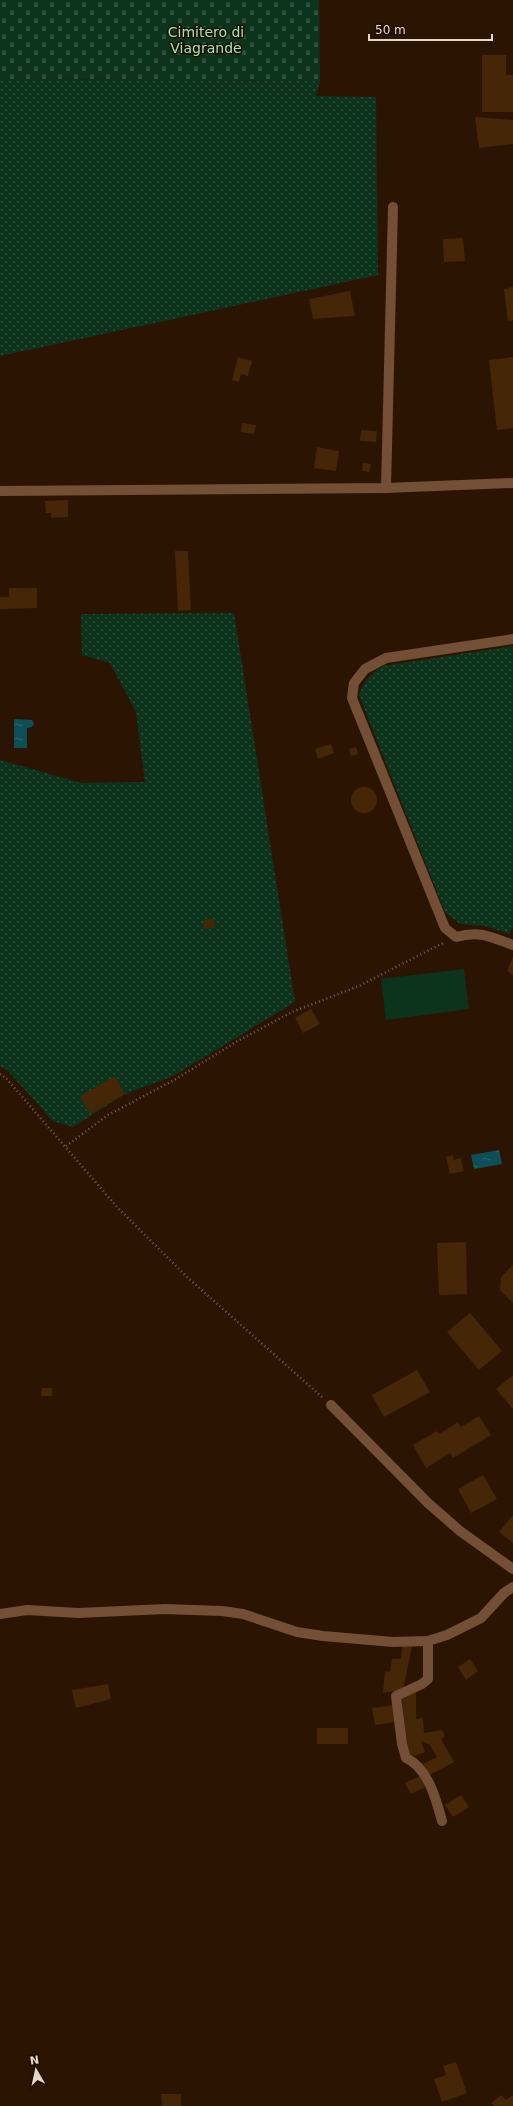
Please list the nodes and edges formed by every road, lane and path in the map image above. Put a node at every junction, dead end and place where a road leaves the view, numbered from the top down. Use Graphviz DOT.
graph roads {
  1 [pos="393,207"];
  2 [pos="513,483"];
  3 [pos="386,488"];
  4 [pos="0,491"];
  5 [pos="513,639"];
  6 [pos="456,937"];
  7 [pos="513,945"];
  8 [pos="0,1074"];
  9 [pos="66,1146"];
  10 [pos="331,1405"];
  11 [pos="513,1569"];
  12 [pos="513,1587"];
  13 [pos="0,1614"];
  14 [pos="428,1641"];
  15 [pos="442,1821"];
  1 -- 3 [label="street"];
  2 -- 3 [label="street"];
  3 -- 4 [label="street"];
  5 -- 6 [label="street"];
  6 -- 7 [label="street"];
  6 -- 9 [label="path"];
  8 -- 9 [label="path"];
  9 -- 10 [label="path"];
  10 -- 11 [label="street"];
  12 -- 14 [label="street"];
  13 -- 14 [label="street"];
  14 -- 15 [label="street"];
}
